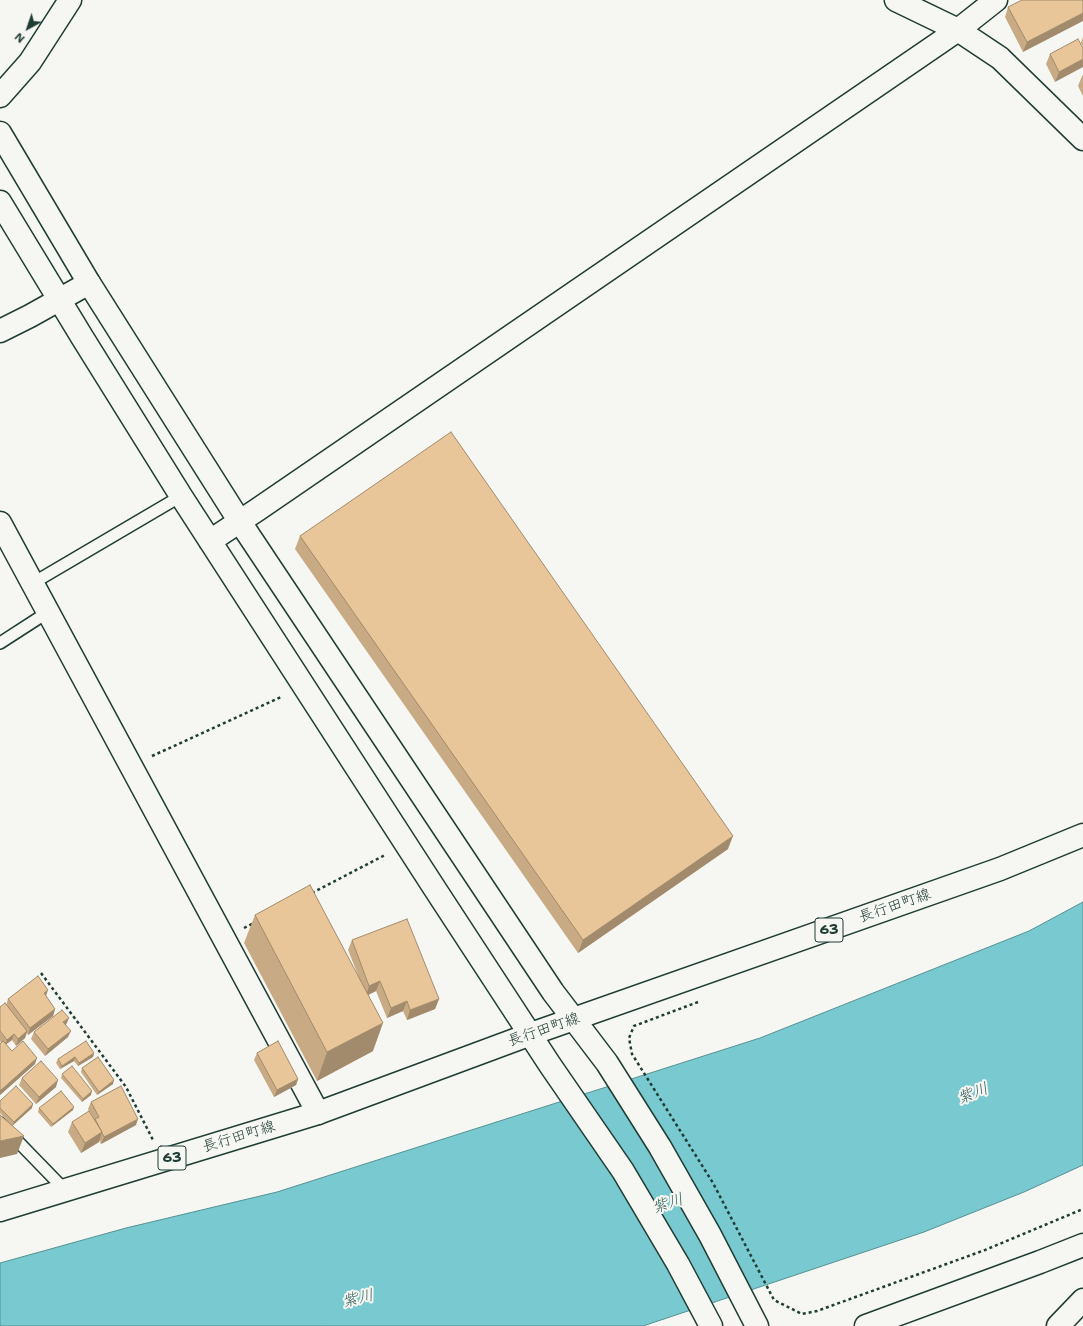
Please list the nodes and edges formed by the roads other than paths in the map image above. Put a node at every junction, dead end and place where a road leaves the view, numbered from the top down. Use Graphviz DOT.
graph roads {
  1 [pos="70,0"];
  2 [pos="896,0"];
  3 [pos="996,0"];
  4 [pos="958,30"];
  5 [pos="0,96"];
  6 [pos="0,134"];
  7 [pos="1083,139"];
  8 [pos="0,202"];
  9 [pos="89,283"];
  10 [pos="59,300"];
  11 [pos="0,331"];
  12 [pos="181,496"];
  13 [pos="0,522"];
  14 [pos="240,522"];
  15 [pos="210,541"];
  16 [pos="33,583"];
  17 [pos="48,612"];
  18 [pos="0,643"];
  19 [pos="1083,835"];
  20 [pos="574,1019"];
  21 [pos="531,1034"];
  22 [pos="318,1113"];
  23 [pos="0,1123"];
  24 [pos="65,1190"];
  25 [pos="0,1210"];
  26 [pos="1083,1245"];
  27 [pos="1083,1300"];
  28 [pos="756,1324"];
  29 [pos="711,1326"];
  30 [pos="866,1326"];
  31 [pos="1058,1326"];
  1 -- 5 [label="main road"];
  2 -- 4 [label="main road"];
  3 -- 4 [label="main road"];
  4 -- 7 [label="main road"];
  4 -- 14 [label="main road"];
  6 -- 9 [label="main road"];
  8 -- 10 [label="main road"];
  9 -- 10 [label="main road"];
  9 -- 14 [label="main road"];
  10 -- 11 [label="main road"];
  10 -- 12 [label="main road"];
  12 -- 15 [label="main road"];
  12 -- 16 [label="lane"];
  13 -- 16 [label="main road"];
  14 -- 15 [label="main road"];
  14 -- 20 [label="main road"];
  15 -- 21 [label="main road"];
  16 -- 17 [label="main road"];
  17 -- 18 [label="lane"];
  17 -- 22 [label="main road"];
  19 -- 20 [label="main road, 長行田町線 / 63"];
  20 -- 21 [label="main road, 長行田町線 / 63"];
  20 -- 28 [label="main road"];
  21 -- 22 [label="main road, 長行田町線 / 63"];
  21 -- 29 [label="main road"];
  22 -- 24 [label="main road, 長行田町線 / 63"];
  23 -- 24 [label="lane"];
  24 -- 25 [label="main road, 長行田町線 / 63"];
  26 -- 30 [label="main road"];
  27 -- 31 [label="main road"];
}
